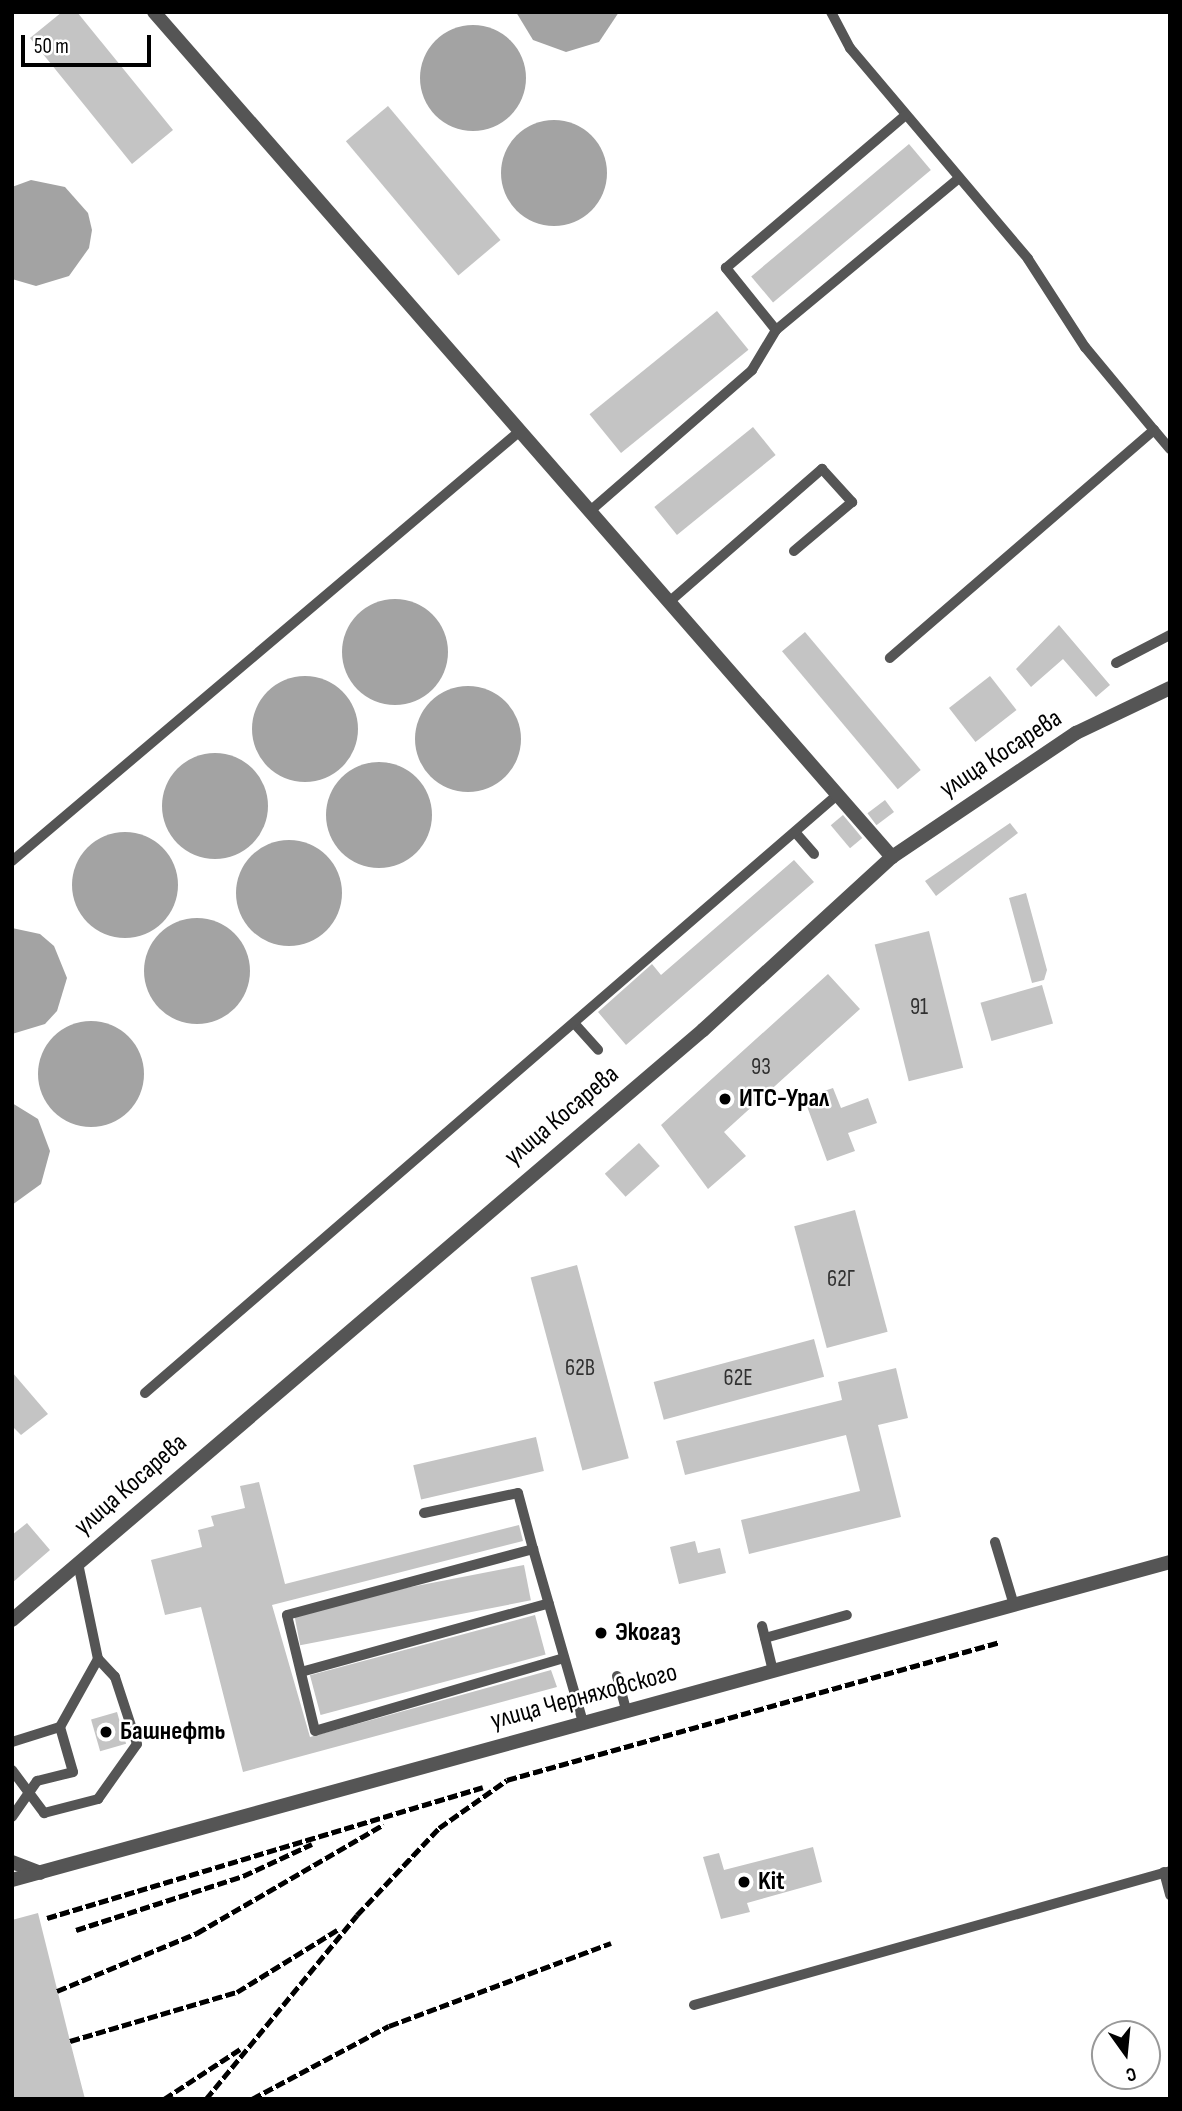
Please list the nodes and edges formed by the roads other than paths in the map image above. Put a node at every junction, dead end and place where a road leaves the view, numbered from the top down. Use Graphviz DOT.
graph roads {
  1 [pos="154,12"];
  2 [pos="831,12"];
  3 [pos="906,115"];
  4 [pos="958,178"];
  5 [pos="776,330"];
  6 [pos="1154,430"];
  7 [pos="520,431"];
  8 [pos="1170,449"];
  9 [pos="590,511"];
  10 [pos="794,551"];
  11 [pos="668,602"];
  12 [pos="1170,635"];
  13 [pos="890,657"];
  14 [pos="1115,663"];
  15 [pos="1170,688"];
  16 [pos="837,795"];
  17 [pos="795,832"];
  18 [pos="814,853"];
  19 [pos="892,858"];
  20 [pos="12,861"];
  21 [pos="574,1023"];
  22 [pos="598,1050"];
  23 [pos="145,1393"];
  24 [pos="424,1513"];
  25 [pos="995,1542"];
  26 [pos="534,1549"];
  27 [pos="1170,1562"];
  28 [pos="78,1563"];
  29 [pos="549,1603"];
  30 [pos="1014,1605"];
  31 [pos="847,1615"];
  32 [pos="12,1620"];
  33 [pos="762,1626"];
  34 [pos="765,1638"];
  35 [pos="564,1658"];
  36 [pos="98,1660"];
  37 [pos="773,1671"];
  38 [pos="301,1672"];
  39 [pos="617,1676"];
  40 [pos="626,1710"];
  41 [pos="583,1722"];
  42 [pos="60,1727"];
  43 [pos="12,1742"];
  44 [pos="12,1770"];
  45 [pos="27,1796"];
  46 [pos="12,1817"];
  47 [pos="12,1862"];
  48 [pos="1167,1872"];
  49 [pos="40,1873"];
  50 [pos="12,1880"];
  51 [pos="1170,1895"];
  52 [pos="694,2004"];
  1 -- 7 [label="street"];
  2 -- 3 [label="lane"];
  3 -- 4 [label="lane"];
  3 -- 5 [label="lane"];
  4 -- 5 [label="lane"];
  4 -- 6 [label="lane"];
  5 -- 9 [label="lane"];
  6 -- 8 [label="lane"];
  6 -- 13 [label="lane"];
  7 -- 9 [label="street"];
  7 -- 20 [label="lane"];
  9 -- 11 [label="street"];
  10 -- 11 [label="lane"];
  11 -- 16 [label="street"];
  12 -- 14 [label="lane"];
  15 -- 19 [label="street, улица Косарева"];
  16 -- 17 [label="lane"];
  16 -- 19 [label="street"];
  17 -- 18 [label="lane"];
  17 -- 21 [label="lane"];
  19 -- 28 [label="street, улица Косарева"];
  21 -- 22 [label="lane"];
  21 -- 23 [label="lane"];
  24 -- 26 [label="lane"];
  25 -- 30 [label="lane"];
  26 -- 29 [label="lane"];
  26 -- 38 [label="lane"];
  27 -- 30 [label="street, улица Черняховского"];
  28 -- 32 [label="street, улица Косарева"];
  28 -- 36 [label="lane"];
  29 -- 35 [label="lane"];
  29 -- 38 [label="lane"];
  30 -- 37 [label="street, улица Черняховского"];
  31 -- 34 [label="lane"];
  33 -- 34 [label="lane"];
  34 -- 37 [label="lane"];
  35 -- 38 [label="lane"];
  35 -- 41 [label="lane"];
  36 -- 42 [label="lane"];
  36 -- 45 [label="lane"];
  37 -- 40 [label="street, улица Черняховского"];
  39 -- 40 [label="lane"];
  40 -- 41 [label="street, улица Черняховского"];
  41 -- 49 [label="street, улица Черняховского"];
  42 -- 43 [label="lane"];
  42 -- 45 [label="lane"];
  44 -- 45 [label="lane"];
  45 -- 46 [label="lane"];
  47 -- 49 [label="street"];
  48 -- 51 [label="lane"];
  48 -- 52 [label="lane"];
  49 -- 50 [label="street, улица Черняховского"];
}
